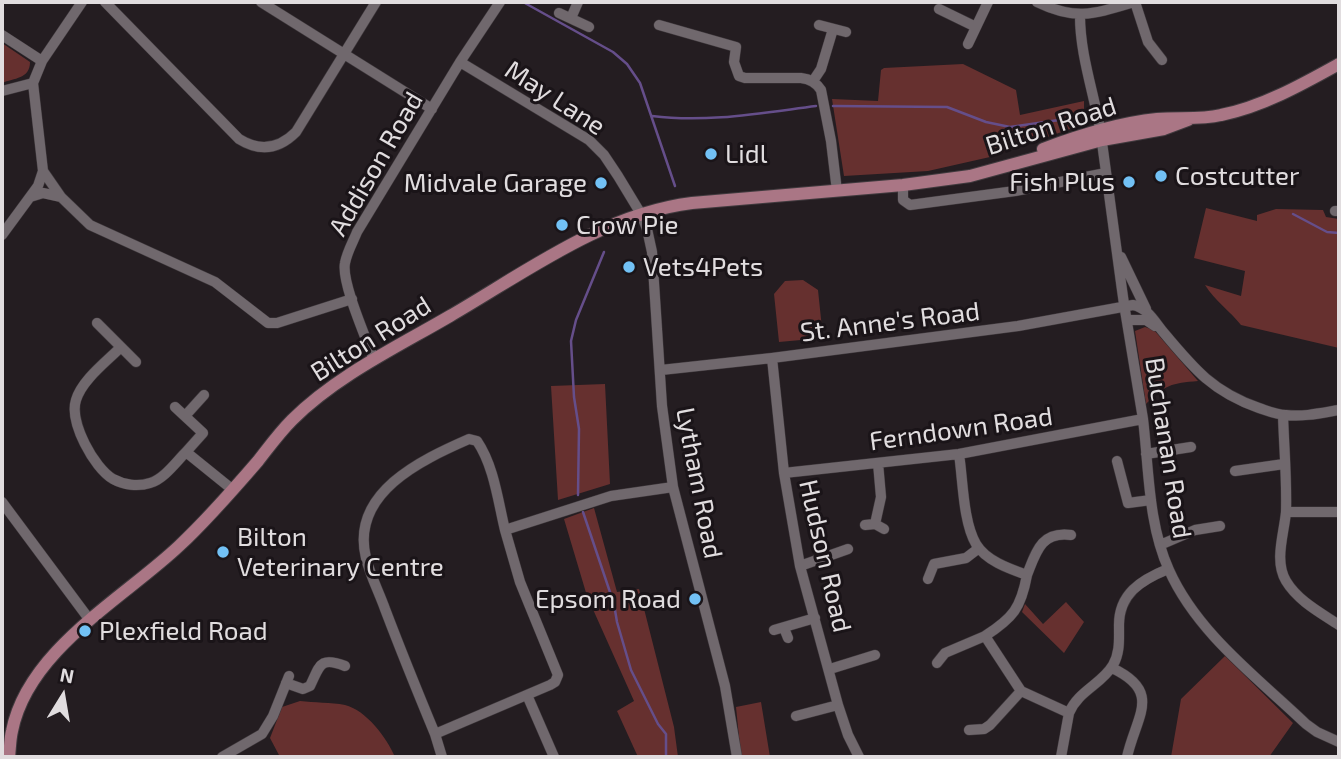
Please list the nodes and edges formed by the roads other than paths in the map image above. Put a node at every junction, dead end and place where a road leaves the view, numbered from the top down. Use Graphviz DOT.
graph roads {
  1 [pos="82,2"];
  2 [pos="105,2"];
  3 [pos="376,2"];
  4 [pos="500,2"];
  5 [pos="578,2"];
  6 [pos="988,2"];
  7 [pos="1037,2"];
  8 [pos="1135,2"];
  9 [pos="266,3"];
  10 [pos="939,9"];
  11 [pos="559,13"];
  12 [pos="1080,16"];
  13 [pos="571,18"];
  14 [pos="659,25"];
  15 [pos="819,25"];
  16 [pos="589,27"];
  17 [pos="976,27"];
  18 [pos="833,29"];
  19 [pos="846,32"];
  20 [pos="2,35"];
  21 [pos="968,44"];
  22 [pos="344,53"];
  23 [pos="1162,60"];
  24 [pos="42,61"];
  25 [pos="460,62"];
  26 [pos="1339,64"];
  27 [pos="813,81"];
  28 [pos="33,83"];
  29 [pos="2,91"];
  30 [pos="432,109"];
  31 [pos="1188,120"];
  32 [pos="1101,135"];
  33 [pos="43,171"];
  34 [pos="1106,173"];
  35 [pos="903,185"];
  36 [pos="837,191"];
  37 [pos="61,197"];
  38 [pos="29,198"];
  39 [pos="640,214"];
  40 [pos="2,236"];
  41 [pos="1117,247"];
  42 [pos="352,299"];
  43 [pos="1124,305"];
  44 [pos="1147,311"];
  45 [pos="1127,320"];
  46 [pos="97,323"];
  47 [pos="1161,330"];
  48 [pos="121,347"];
  49 [pos="772,358"];
  50 [pos="374,360"];
  51 [pos="136,362"];
  52 [pos="660,370"];
  53 [pos="204,395"];
  54 [pos="176,407"];
  55 [pos="1339,410"];
  56 [pos="1283,415"];
  57 [pos="185,416"];
  58 [pos="1143,419"];
  59 [pos="1191,447"];
  60 [pos="186,452"];
  61 [pos="959,454"];
  62 [pos="1146,454"];
  63 [pos="1118,461"];
  64 [pos="878,463"];
  65 [pos="1284,464"];
  66 [pos="1235,471"];
  67 [pos="784,473"];
  68 [pos="673,487"];
  69 [pos="233,490"];
  70 [pos="1151,500"];
  71 [pos="2,502"];
  72 [pos="1286,512"];
  73 [pos="1339,512"];
  74 [pos="875,526"];
  75 [pos="1220,526"];
  76 [pos="505,530"];
  77 [pos="1063,531"];
  78 [pos="1160,545"];
  79 [pos="979,548"];
  80 [pos="851,549"];
  81 [pos="800,566"];
  82 [pos="1168,569"];
  83 [pos="1027,575"];
  84 [pos="928,579"];
  85 [pos="816,618"];
  86 [pos="89,619"];
  87 [pos="1339,625"];
  88 [pos="782,632"];
  89 [pos="985,636"];
  90 [pos="936,645"];
  91 [pos="945,653"];
  92 [pos="875,655"];
  93 [pos="937,663"];
  94 [pos="345,666"];
  95 [pos="1112,668"];
  96 [pos="830,669"];
  97 [pos="1021,691"];
  98 [pos="527,695"];
  99 [pos="838,705"];
  100 [pos="1069,713"];
  101 [pos="796,716"];
  102 [pos="7,728"];
  103 [pos="976,733"];
  104 [pos="435,734"];
  105 [pos="1339,742"];
  106 [pos="9,757"];
  107 [pos="222,757"];
  108 [pos="442,757"];
  109 [pos="554,757"];
  110 [pos="737,757"];
  111 [pos="859,757"];
  112 [pos="1061,757"];
  113 [pos="1127,757"];
  1 -- 24 [label="street"];
  2 -- 22 [label="street"];
  3 -- 22 [label="street"];
  4 -- 25 [label="street, Addison Road"];
  5 -- 13 [label="street"];
  6 -- 17 [label="street"];
  7 -- 12 [label="street"];
  8 -- 12 [label="street"];
  8 -- 23 [label="street"];
  9 -- 22 [label="street"];
  10 -- 17 [label="street"];
  11 -- 13 [label="street"];
  12 -- 32 [label="street, Buchanan Road"];
  13 -- 16 [label="street"];
  14 -- 27 [label="street"];
  15 -- 18 [label="street"];
  17 -- 21 [label="street"];
  18 -- 19 [label="street"];
  18 -- 27 [label="street"];
  20 -- 24 [label="street"];
  22 -- 30 [label="street"];
  24 -- 28 [label="street"];
  25 -- 30 [label="street, Addison Road"];
  25 -- 39 [label="street, May Lane"];
  26 -- 31 [label="main road, Bilton Road"];
  27 -- 36 [label="street"];
  28 -- 29 [label="street"];
  28 -- 33 [label="street"];
  30 -- 42 [label="street, Addison Road"];
  31 -- 32 [label="main road, Bilton Road"];
  31 -- 32 [label="main road, Bilton Road"];
  32 -- 34 [label="street, Buchanan Road"];
  32 -- 35 [label="main road, Bilton Road"];
  33 -- 37 [label="street"];
  33 -- 38 [label="street"];
  34 -- 35 [label="street, Bilton Road"];
  34 -- 41 [label="street, Buchanan Road"];
  35 -- 36 [label="main road, Bilton Road"];
  36 -- 39 [label="main road, Bilton Road"];
  37 -- 38 [label="street"];
  37 -- 42 [label="street"];
  38 -- 40 [label="street"];
  39 -- 50 [label="main road, Bilton Road"];
  39 -- 52 [label="street, Lytham Road"];
  41 -- 43 [label="street, Buchanan Road"];
  41 -- 44 [label="street"];
  42 -- 50 [label="street, Addison Road"];
  43 -- 44 [label="street"];
  43 -- 45 [label="street, Buchanan Road"];
  43 -- 49 [label="street, St. Anne's Road"];
  44 -- 47 [label="street"];
  45 -- 47 [label="street"];
  45 -- 58 [label="street, Buchanan Road"];
  46 -- 48 [label="street"];
  47 -- 56 [label="street"];
  48 -- 51 [label="street"];
  48 -- 60 [label="street"];
  49 -- 52 [label="street, St. Anne's Road"];
  49 -- 67 [label="street, Hudson Road"];
  50 -- 69 [label="main road, Bilton Road"];
  52 -- 68 [label="street, Lytham Road"];
  53 -- 57 [label="street"];
  54 -- 57 [label="street"];
  55 -- 56 [label="street"];
  56 -- 65 [label="street"];
  57 -- 60 [label="street"];
  58 -- 61 [label="street, Ferndown Road"];
  58 -- 62 [label="street, Buchanan Road"];
  59 -- 62 [label="street"];
  60 -- 69 [label="street"];
  61 -- 64 [label="street, Ferndown Road"];
  61 -- 79 [label="street"];
  62 -- 70 [label="street, Buchanan Road"];
  63 -- 70 [label="street"];
  64 -- 67 [label="street, Ferndown Road"];
  64 -- 74 [label="street"];
  65 -- 66 [label="street"];
  65 -- 72 [label="street"];
  67 -- 81 [label="street, Hudson Road"];
  68 -- 76 [label="street"];
  68 -- 110 [label="street, Lytham Road"];
  69 -- 86 [label="main road, Bilton Road"];
  70 -- 78 [label="street, Buchanan Road"];
  71 -- 86 [label="street"];
  72 -- 73 [label="street"];
  72 -- 87 [label="street"];
  75 -- 78 [label="street"];
  76 -- 98 [label="street"];
  76 -- 104 [label="street"];
  77 -- 83 [label="street"];
  78 -- 82 [label="street, Buchanan Road"];
  79 -- 83 [label="street"];
  79 -- 84 [label="street"];
  80 -- 81 [label="street"];
  81 -- 85 [label="street, Hudson Road"];
  82 -- 95 [label="street"];
  82 -- 105 [label="street, Buchanan Road"];
  83 -- 89 [label="street"];
  85 -- 88 [label="street"];
  85 -- 96 [label="street, Hudson Road"];
  86 -- 102 [label="main road, Bilton Road"];
  89 -- 91 [label="street"];
  89 -- 97 [label="street"];
  90 -- 91 [label="street"];
  91 -- 93 [label="street"];
  92 -- 96 [label="street"];
  94 -- 107 [label="street"];
  95 -- 100 [label="street"];
  95 -- 113 [label="street"];
  96 -- 99 [label="street, Hudson Road"];
  97 -- 100 [label="street"];
  97 -- 103 [label="street"];
  98 -- 104 [label="street"];
  98 -- 109 [label="street"];
  99 -- 101 [label="street"];
  99 -- 111 [label="street, Hudson Road"];
  100 -- 112 [label="street"];
  102 -- 106 [label="main road, Bilton Road"];
  104 -- 108 [label="street"];
}
